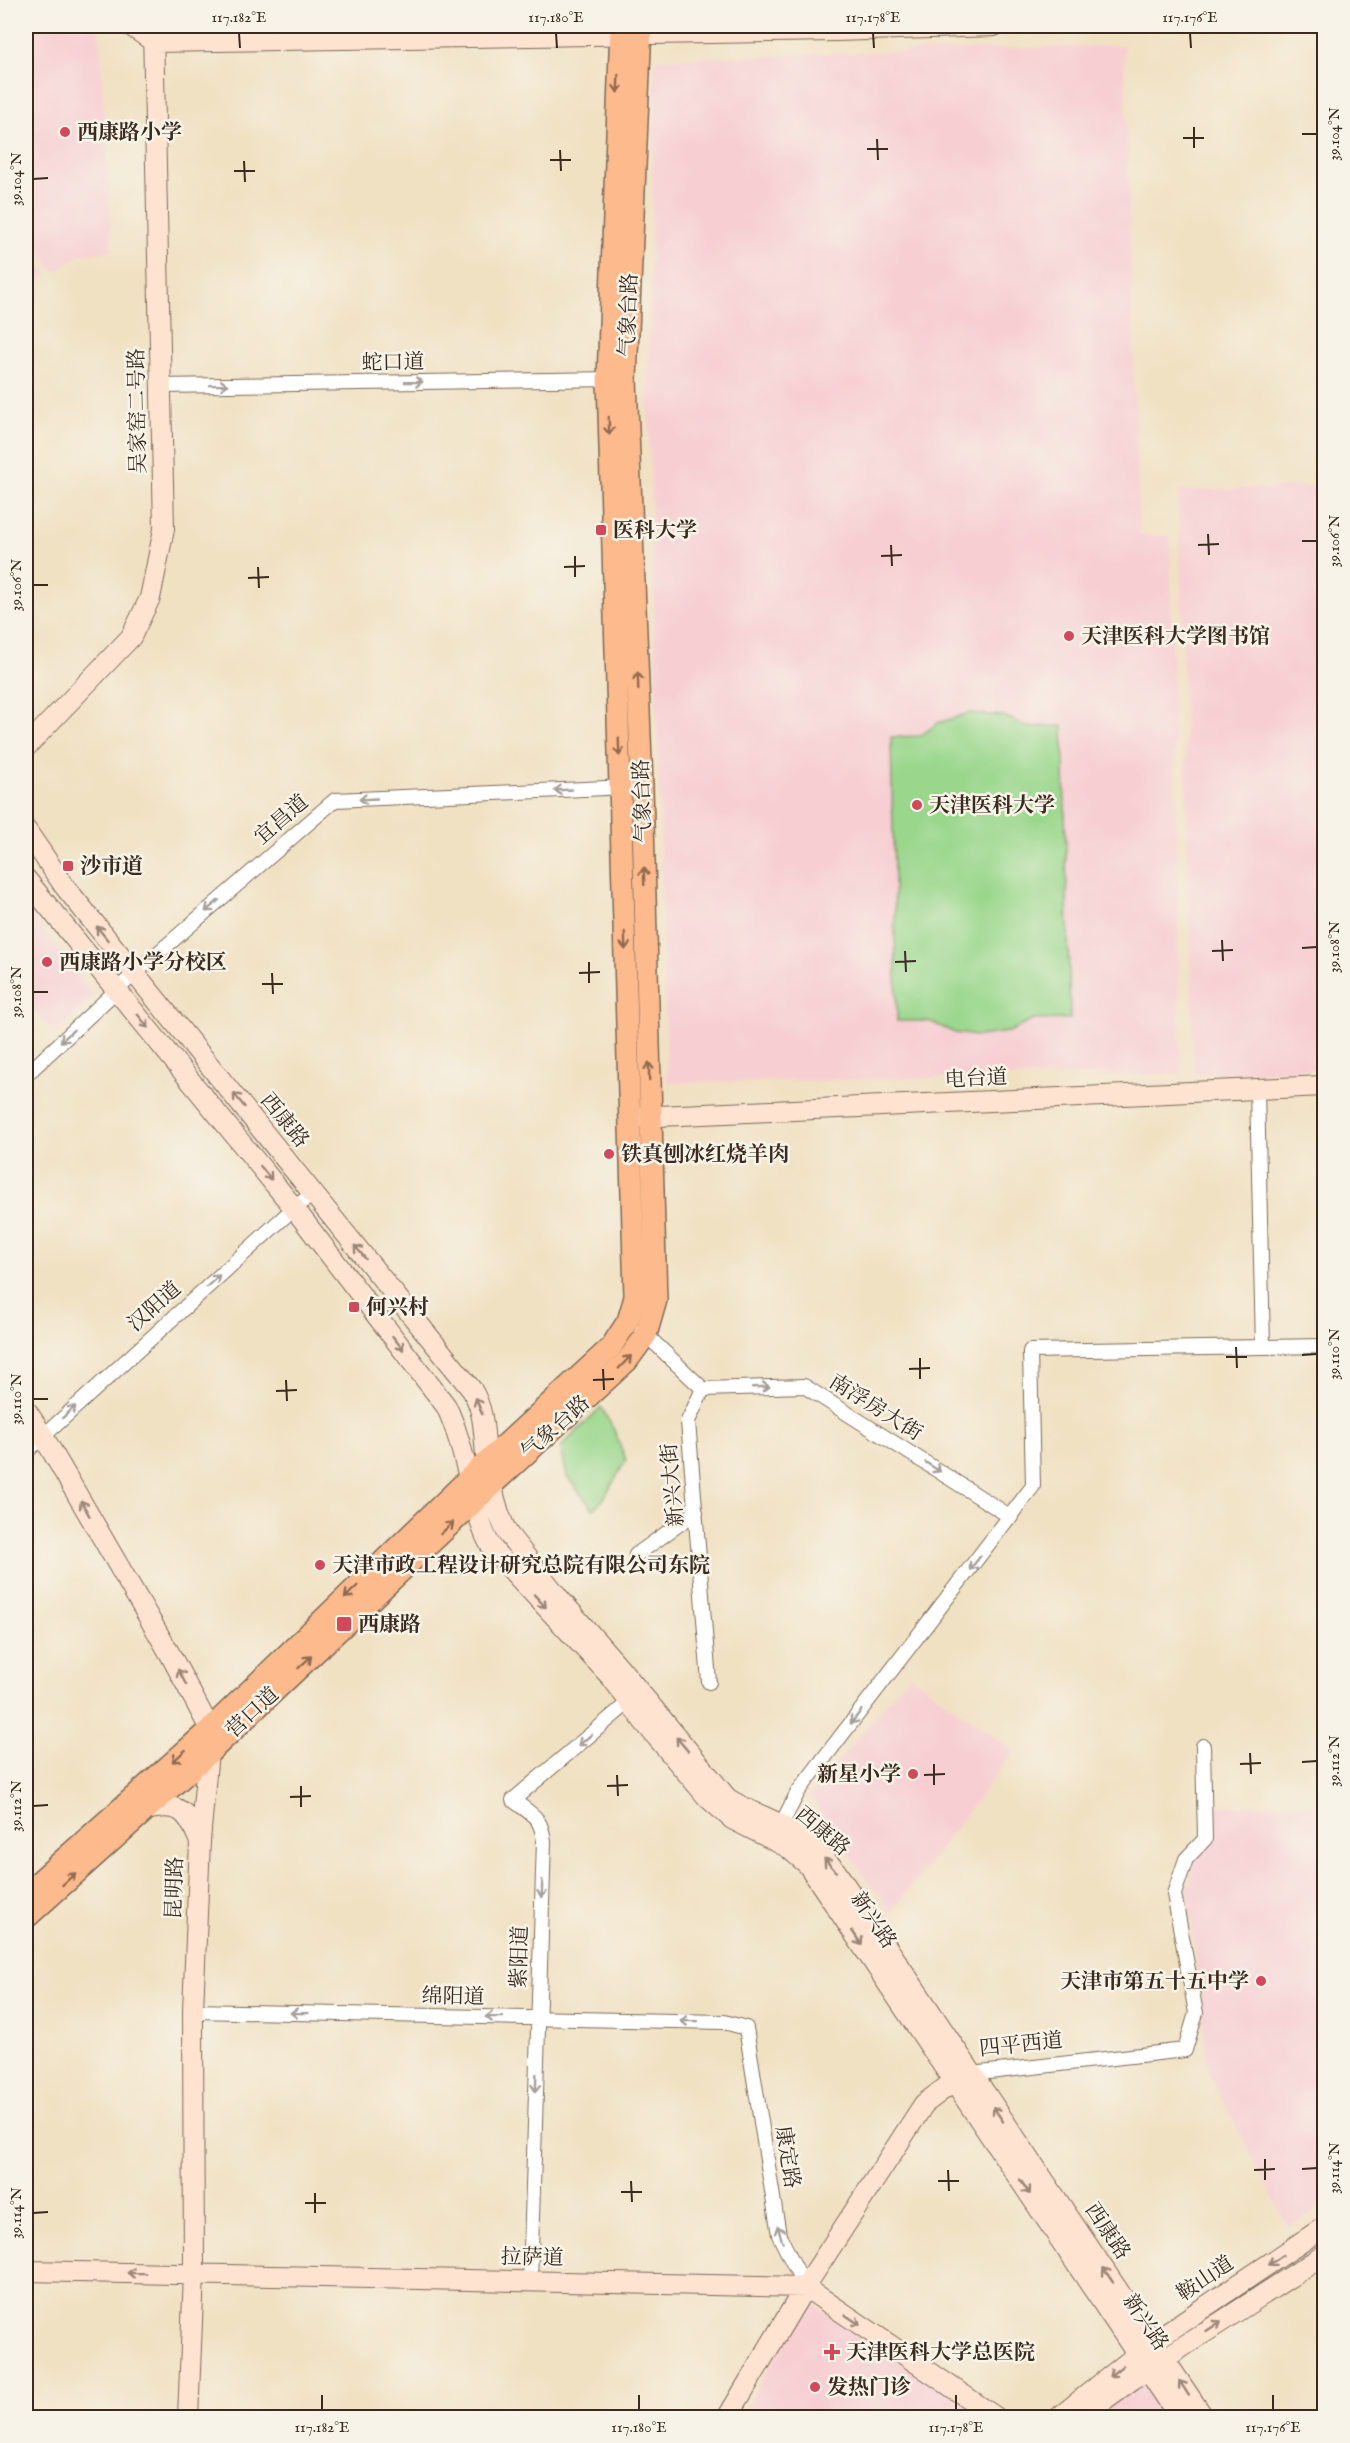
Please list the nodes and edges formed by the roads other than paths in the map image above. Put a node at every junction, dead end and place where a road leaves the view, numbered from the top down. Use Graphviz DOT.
graph roads {
  1 [pos="131,26"];
  2 [pos="994,26"];
  3 [pos="631,30"];
  4 [pos="154,34"];
  5 [pos="617,379"];
  6 [pos="160,386"];
  7 [pos="26,747"];
  8 [pos="642,786"];
  9 [pos="620,787"];
  10 [pos="26,830"];
  11 [pos="26,879"];
  12 [pos="135,973"];
  13 [pos="117,990"];
  14 [pos="26,1075"];
  15 [pos="1324,1086"];
  16 [pos="1257,1089"];
  17 [pos="640,1117"];
  18 [pos="313,1194"];
  19 [pos="294,1208"];
  20 [pos="628,1321"];
  21 [pos="646,1335"];
  22 [pos="1324,1346"];
  23 [pos="1263,1347"];
  24 [pos="703,1389"];
  25 [pos="26,1410"];
  26 [pos="43,1436"];
  27 [pos="26,1452"];
  28 [pos="488,1463"];
  29 [pos="468,1479"];
  30 [pos="493,1484"];
  31 [pos="475,1502"];
  32 [pos="696,1512"];
  33 [pos="1011,1517"];
  34 [pos="636,1555"];
  35 [pos="710,1682"];
  36 [pos="629,1702"];
  37 [pos="210,1729"];
  38 [pos="1203,1746"];
  39 [pos="206,1756"];
  40 [pos="145,1810"];
  41 [pos="781,1825"];
  42 [pos="200,1841"];
  43 [pos="26,1893"];
  44 [pos="26,1918"];
  45 [pos="194,2011"];
  46 [pos="538,2018"];
  47 [pos="746,2028"];
  48 [pos="962,2078"];
  49 [pos="1324,2227"];
  50 [pos="1324,2255"];
  51 [pos="26,2271"];
  52 [pos="194,2274"];
  53 [pos="530,2281"];
  54 [pos="805,2287"];
  55 [pos="1152,2355"];
  56 [pos="188,2418"];
  57 [pos="727,2418"];
  58 [pos="997,2418"];
  59 [pos="1058,2418"];
  60 [pos="1079,2418"];
  61 [pos="1180,2418"];
  62 [pos="1203,2418"];
  1 -- 4 [label="street"];
  2 -- 3 [label="street"];
  3 -- 4 [label="street"];
  3 -- 5 [label="main road, 气象台路"];
  4 -- 6 [label="street, 吴家窑二号路"];
  6 -- 5 [label="street, 蛇口道, one-way"];
  8 -- 5 [label="main road, 气象台路, one-way"];
  5 -- 9 [label="main road, 气象台路, one-way"];
  6 -- 7 [label="street, 吴家窑二号路"];
  8 -- 9 [label="street, 宜昌道"];
  17 -- 8 [label="main road, 气象台路, one-way"];
  9 -- 12 [label="street, 宜昌道, one-way"];
  9 -- 17 [label="main road, 气象台路, one-way"];
  12 -- 10 [label="street, 西康路, one-way"];
  11 -- 13 [label="street"];
  12 -- 13 [label="street, 宜昌道"];
  18 -- 12 [label="street, 西康路, one-way"];
  13 -- 14 [label="street, 宜昌道, one-way"];
  13 -- 19 [label="street, one-way"];
  15 -- 16 [label="street, 电台道"];
  16 -- 17 [label="street, 电台道"];
  16 -- 23 [label="street"];
  17 -- 20 [label="main road, 气象台路"];
  17 -- 21 [label="main road, 气象台路"];
  18 -- 19 [label="street, 汉阳道"];
  28 -- 18 [label="street, 西康路, one-way"];
  26 -- 19 [label="street, 汉阳道, one-way"];
  19 -- 29 [label="street, one-way"];
  20 -- 21 [label="street"];
  20 -- 28 [label="main road, 气象台路"];
  21 -- 24 [label="street"];
  30 -- 21 [label="main road, 气象台路, one-way"];
  22 -- 23 [label="street"];
  23 -- 33 [label="street"];
  24 -- 32 [label="street, 新兴大街"];
  24 -- 33 [label="street, 南浮房大街, one-way"];
  25 -- 26 [label="street"];
  26 -- 27 [label="street, 汉阳道"];
  37 -- 26 [label="street, one-way"];
  28 -- 29 [label="main road, 气象台路"];
  28 -- 30 [label="street, 西康路"];
  29 -- 31 [label="street"];
  29 -- 37 [label="main road, 营口道, one-way"];
  30 -- 31 [label="main road, 气象台路"];
  41 -- 30 [label="street, 西康路, one-way"];
  31 -- 36 [label="street, 新兴路, one-way"];
  39 -- 31 [label="main road, 营口道, one-way"];
  32 -- 34 [label="street"];
  32 -- 35 [label="street, 新兴大街"];
  33 -- 41 [label="street, one-way"];
  36 -- 46 [label="street, 紫阳道, one-way"];
  36 -- 48 [label="street, 新兴路, one-way"];
  37 -- 39 [label="street, 昆明路"];
  37 -- 43 [label="main road, 营口道, one-way"];
  38 -- 48 [label="street, 四平西道"];
  39 -- 40 [label="main road, 营口道"];
  39 -- 42 [label="street, 昆明路"];
  40 -- 42 [label="street"];
  44 -- 40 [label="main road, 营口道, one-way"];
  48 -- 41 [label="street, 西康路, one-way"];
  42 -- 45 [label="street, 昆明路"];
  46 -- 45 [label="street, 绵阳道, one-way"];
  45 -- 52 [label="street, 昆明路"];
  47 -- 46 [label="street, 绵阳道, one-way"];
  46 -- 53 [label="street, 紫阳道, one-way"];
  54 -- 47 [label="street, 康定路, one-way"];
  48 -- 54 [label="street"];
  48 -- 55 [label="street, 新兴路"];
  49 -- 55 [label="street, 鞍山道, one-way"];
  55 -- 50 [label="street, 鞍山道, one-way"];
  52 -- 51 [label="street, 拉萨道, one-way"];
  52 -- 53 [label="street, 拉萨道"];
  52 -- 56 [label="street, 昆明路"];
  53 -- 54 [label="street, 拉萨道"];
  54 -- 57 [label="street"];
  54 -- 58 [label="street, one-way"];
  55 -- 59 [label="street, 鞍山道, one-way"];
  55 -- 60 [label="street, 鞍山道"];
  55 -- 61 [label="street, 新兴路"];
  62 -- 55 [label="street, one-way"];
}
